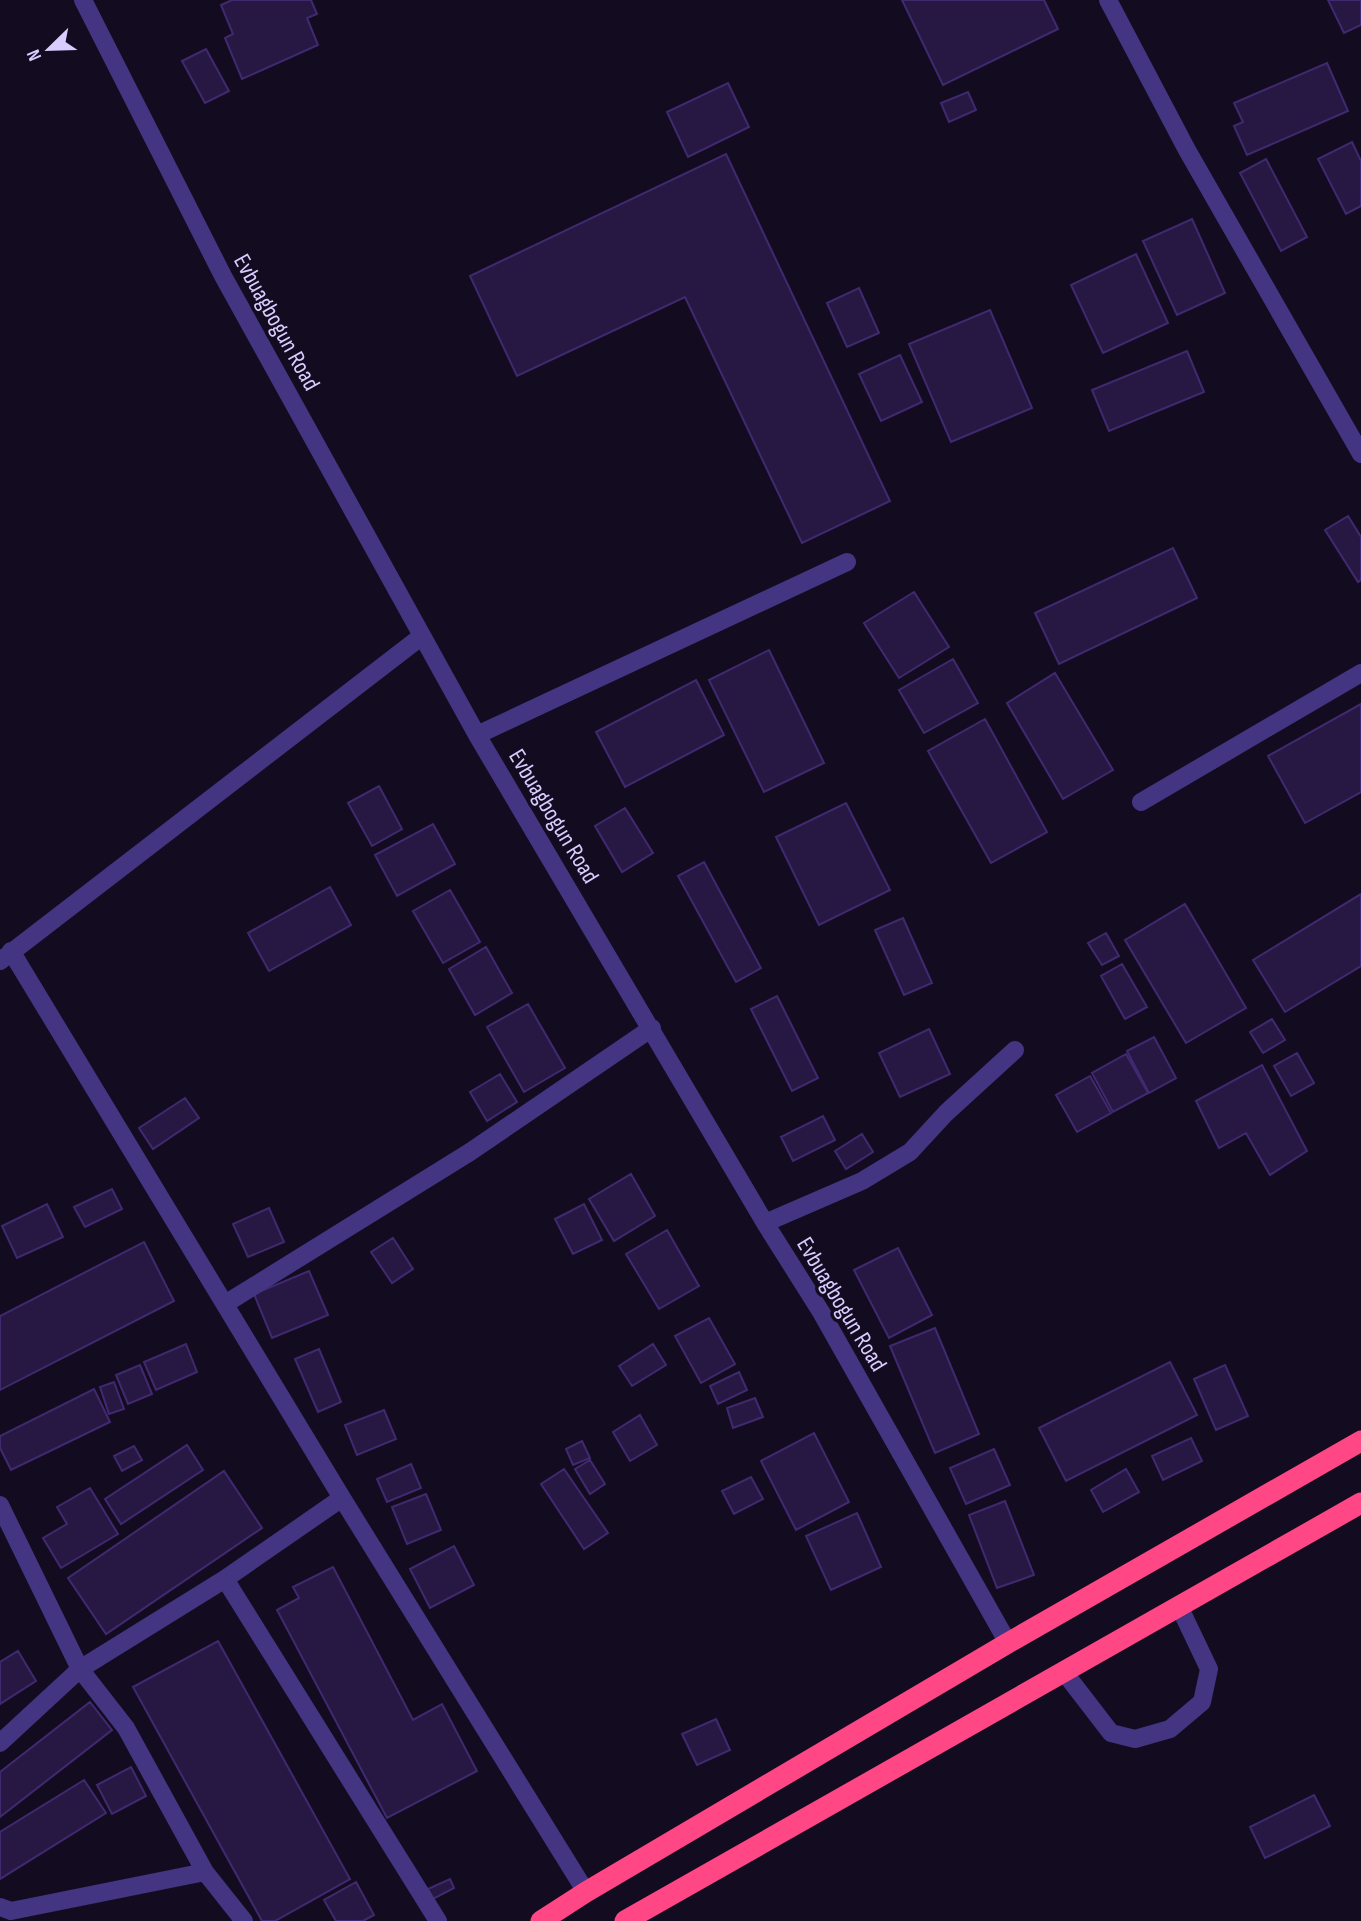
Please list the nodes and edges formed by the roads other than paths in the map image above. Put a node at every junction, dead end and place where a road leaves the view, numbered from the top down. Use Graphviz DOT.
graph roads {
  1 [pos="83,0"];
  2 [pos="1108,0"];
  3 [pos="1361,454"];
  4 [pos="847,562"];
  5 [pos="422,636"];
  6 [pos="1361,673"];
  7 [pos="477,735"];
  8 [pos="1141,802"];
  9 [pos="5,956"];
  10 [pos="652,1028"];
  11 [pos="1014,1050"];
  12 [pos="765,1223"];
  13 [pos="225,1304"];
  14 [pos="1361,1441"];
  15 [pos="342,1498"];
  16 [pos="1361,1503"];
  17 [pos="0,1505"];
  18 [pos="225,1579"];
  19 [pos="1179,1606"];
  20 [pos="1008,1643"];
  21 [pos="80,1669"];
  22 [pos="1064,1672"];
  23 [pos="0,1743"];
  24 [pos="205,1872"];
  25 [pos="586,1892"];
  26 [pos="0,1907"];
  27 [pos="244,1921"];
  28 [pos="438,1921"];
  29 [pos="541,1921"];
  30 [pos="625,1921"];
  1 -- 5 [label="street, Evbuagbogun Road"];
  2 -- 3 [label="street"];
  4 -- 7 [label="street"];
  5 -- 7 [label="street, Evbuagbogun Road"];
  5 -- 9 [label="street"];
  6 -- 8 [label="street"];
  7 -- 10 [label="street, Evbuagbogun Road"];
  9 -- 13 [label="street"];
  10 -- 12 [label="street, Evbuagbogun Road"];
  10 -- 13 [label="street"];
  11 -- 12 [label="street"];
  12 -- 20 [label="street, Evbuagbogun Road"];
  13 -- 15 [label="street"];
  14 -- 20 [label="highway"];
  15 -- 18 [label="street"];
  15 -- 25 [label="street"];
  16 -- 19 [label="highway"];
  17 -- 21 [label="street"];
  18 -- 21 [label="street"];
  18 -- 28 [label="street"];
  19 -- 22 [label="highway"];
  19 -- 22 [label="street"];
  20 -- 25 [label="highway"];
  21 -- 23 [label="street"];
  21 -- 24 [label="street"];
  22 -- 30 [label="highway"];
  24 -- 26 [label="street"];
  24 -- 27 [label="street"];
  25 -- 29 [label="highway"];
}
